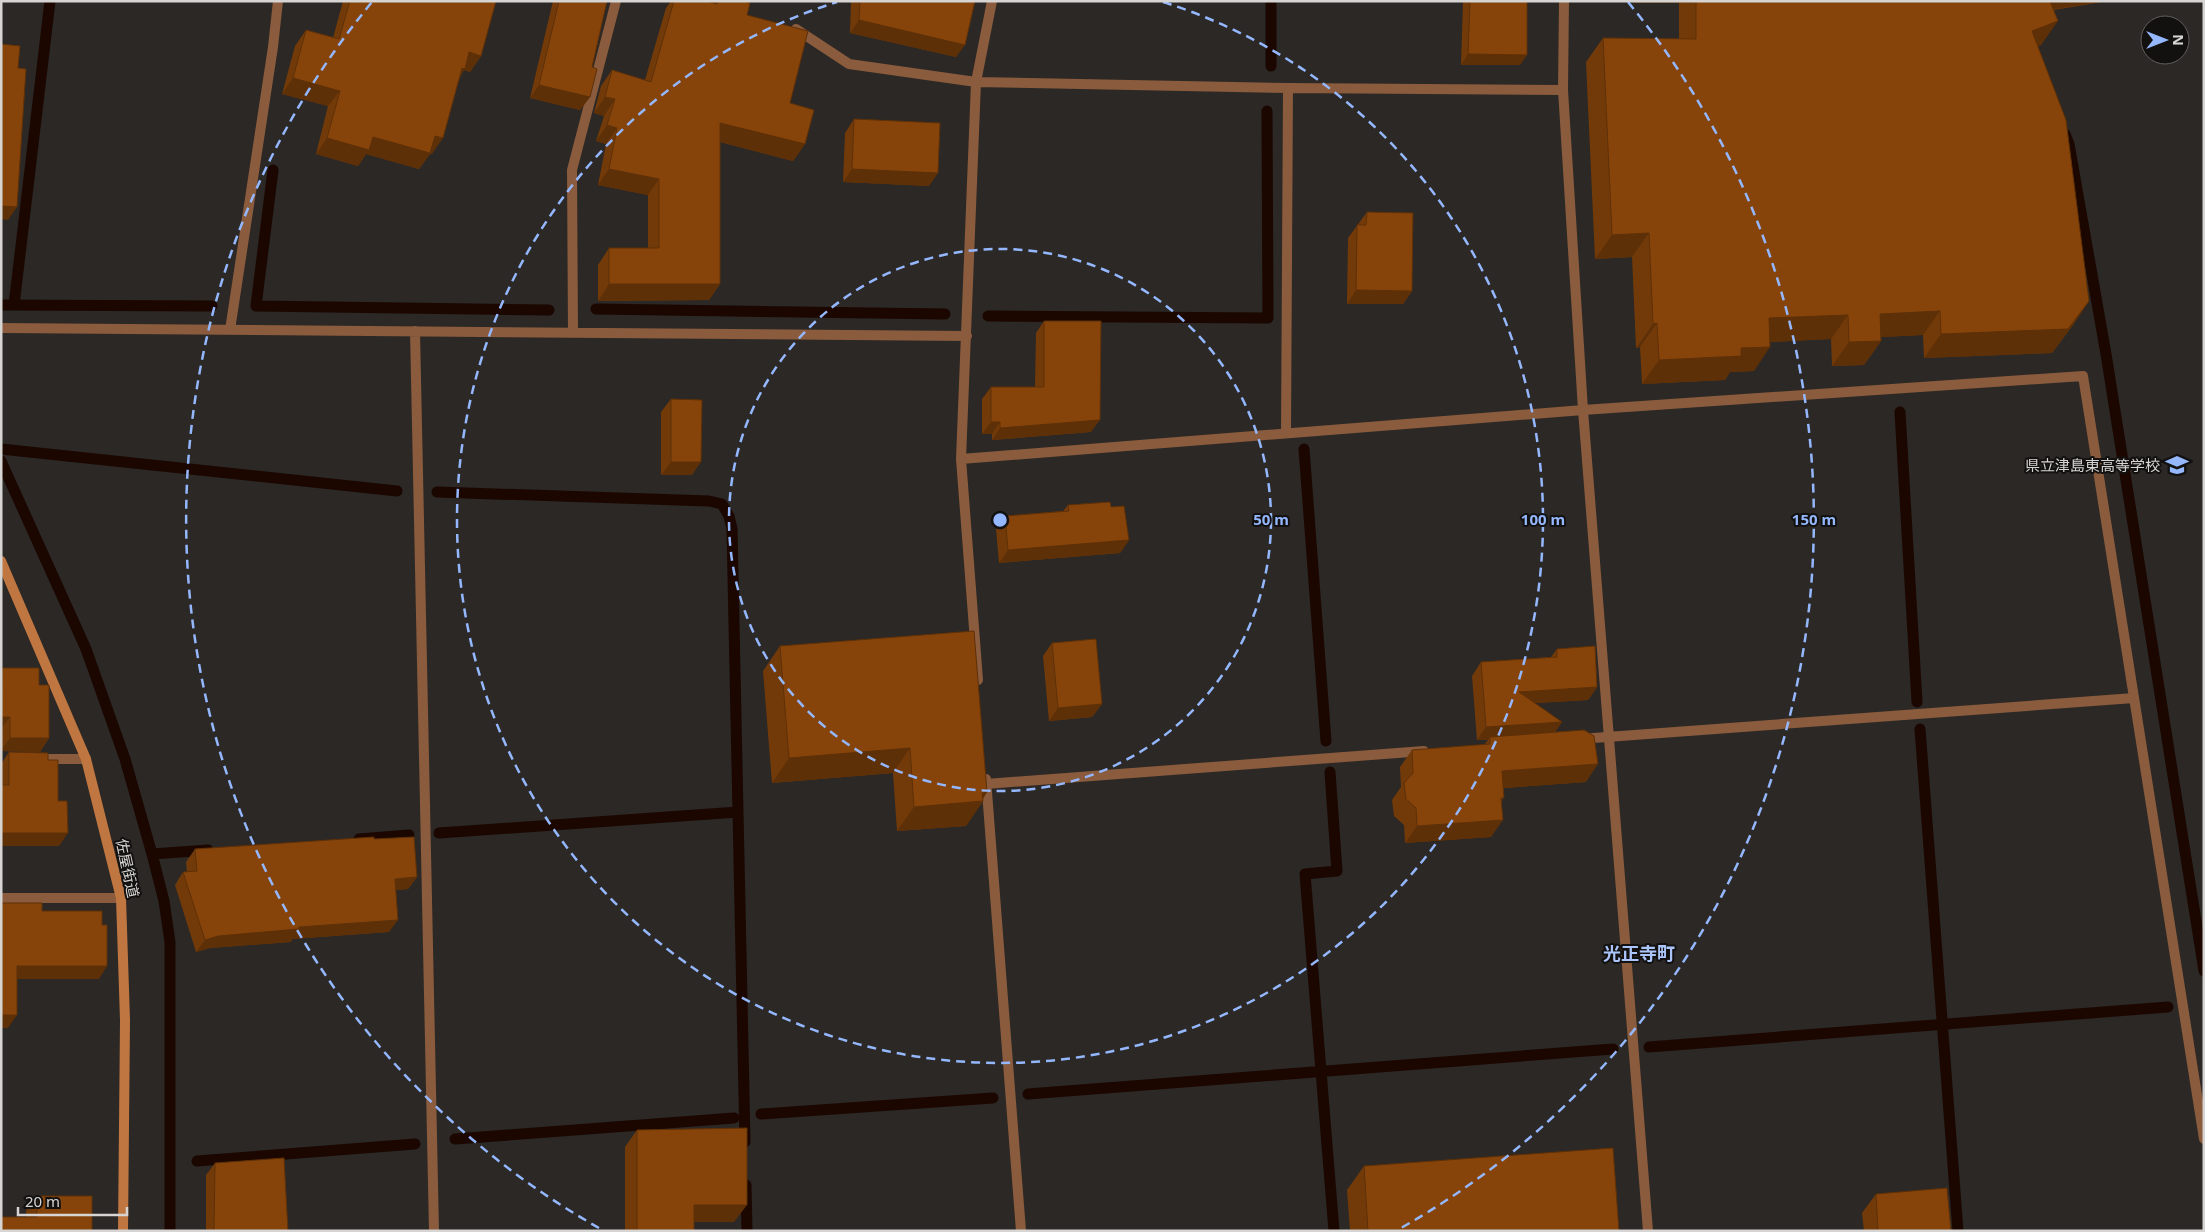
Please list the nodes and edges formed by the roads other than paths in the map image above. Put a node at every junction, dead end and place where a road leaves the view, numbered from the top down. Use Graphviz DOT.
graph roads {
  1 [pos="278,1"];
  2 [pos="616,1"];
  3 [pos="992,1"];
  4 [pos="1564,1"];
  5 [pos="782,25"];
  6 [pos="976,82"];
  7 [pos="1288,88"];
  8 [pos="1563,90"];
  9 [pos="1,328"];
  10 [pos="230,330"];
  11 [pos="415,331"];
  12 [pos="573,333"];
  13 [pos="967,336"];
  14 [pos="1582,410"];
  15 [pos="1286,433"];
  16 [pos="961,459"];
  17 [pos="1,561"];
  18 [pos="979,695"];
  19 [pos="2134,698"];
  20 [pos="1610,737"];
  21 [pos="1571,740"];
  22 [pos="1432,750"];
  23 [pos="20,758"];
  24 [pos="86,759"];
  25 [pos="984,764"];
  26 [pos="986,784"];
  27 [pos="1,898"];
  28 [pos="121,898"];
  29 [pos="2204,1139"];
  30 [pos="123,1231"];
  31 [pos="434,1231"];
  32 [pos="1021,1231"];
  33 [pos="1648,1231"];
  1 -- 10 [label="street"];
  2 -- 12 [label="street"];
  3 -- 6 [label="street"];
  4 -- 8 [label="street"];
  5 -- 6 [label="street"];
  6 -- 7 [label="street"];
  6 -- 13 [label="street"];
  7 -- 8 [label="street"];
  7 -- 15 [label="street"];
  8 -- 14 [label="street"];
  9 -- 10 [label="street"];
  10 -- 11 [label="street"];
  11 -- 12 [label="street"];
  11 -- 31 [label="street"];
  12 -- 13 [label="street"];
  13 -- 16 [label="street"];
  14 -- 15 [label="street"];
  14 -- 19 [label="street"];
  14 -- 20 [label="street"];
  15 -- 16 [label="street"];
  16 -- 18 [label="street"];
  17 -- 24 [label="street, 佐屋街道"];
  19 -- 20 [label="street"];
  19 -- 29 [label="street"];
  20 -- 21 [label="street"];
  20 -- 33 [label="street"];
  22 -- 26 [label="street"];
  23 -- 24 [label="street"];
  24 -- 28 [label="street, 佐屋街道"];
  25 -- 26 [label="street"];
  26 -- 32 [label="street"];
  27 -- 28 [label="street"];
  28 -- 30 [label="street, 佐屋街道"];
}
